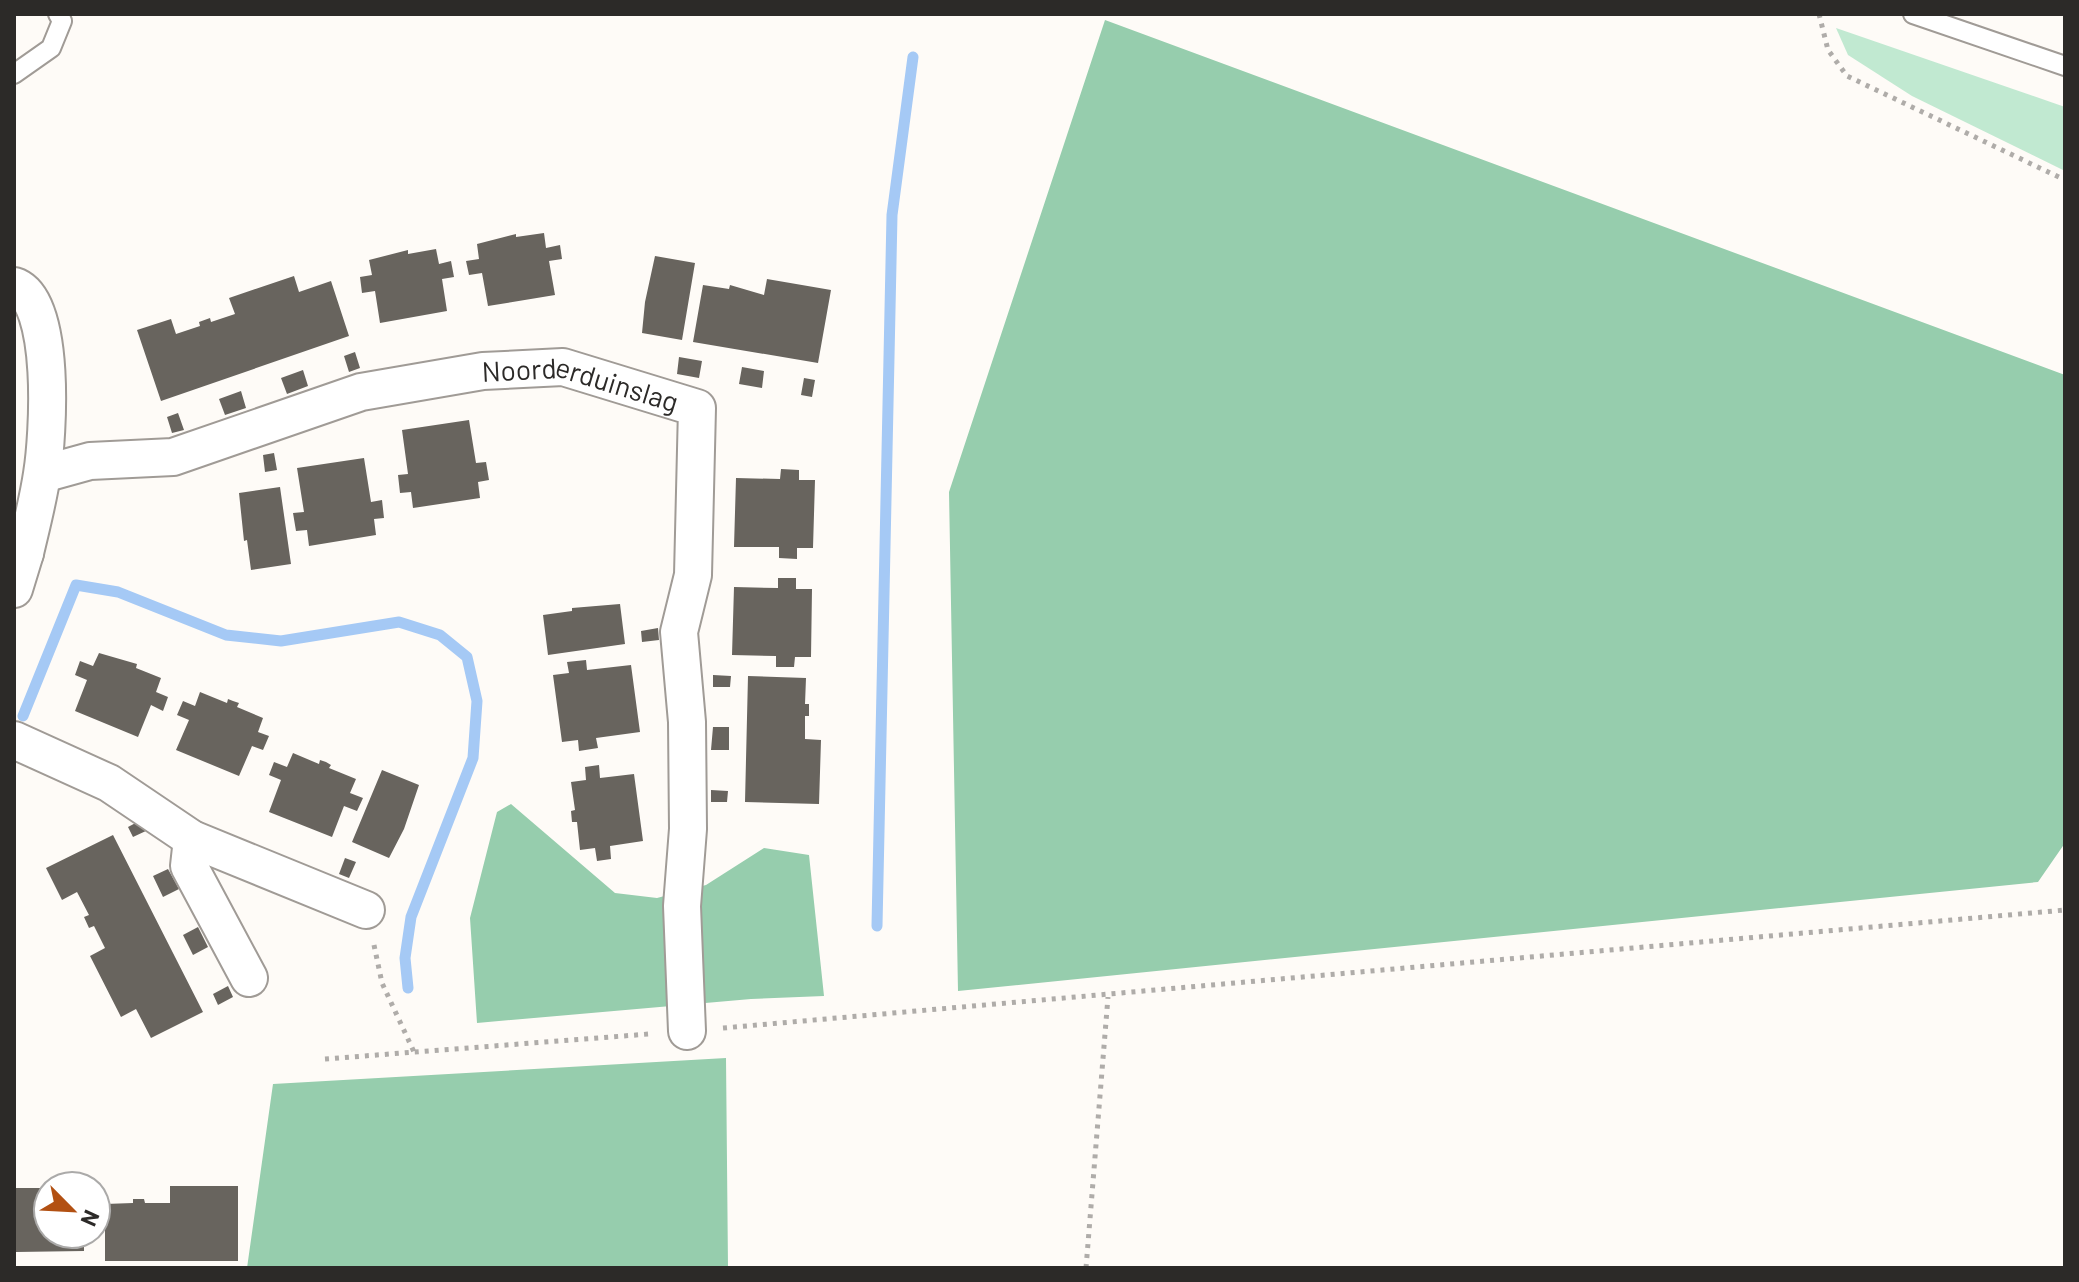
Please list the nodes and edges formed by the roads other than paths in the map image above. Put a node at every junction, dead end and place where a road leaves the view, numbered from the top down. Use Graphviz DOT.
graph roads {
  1 [pos="58,14"];
  2 [pos="1913,14"];
  3 [pos="2065,66"];
  4 [pos="14,74"];
  5 [pos="14,286"];
  6 [pos="43,474"];
  7 [pos="19,553"];
  8 [pos="14,589"];
  9 [pos="14,740"];
  10 [pos="192,839"];
  11 [pos="366,910"];
  12 [pos="249,978"];
  13 [pos="687,1031"];
  1 -- 4 [label="lane"];
  2 -- 3 [label="lane"];
  5 -- 6 [label="street"];
  6 -- 7 [label="street"];
  6 -- 13 [label="street, Noorderduinslag"];
  7 -- 8 [label="street"];
  9 -- 10 [label="street"];
  10 -- 11 [label="street"];
  10 -- 12 [label="street"];
}
